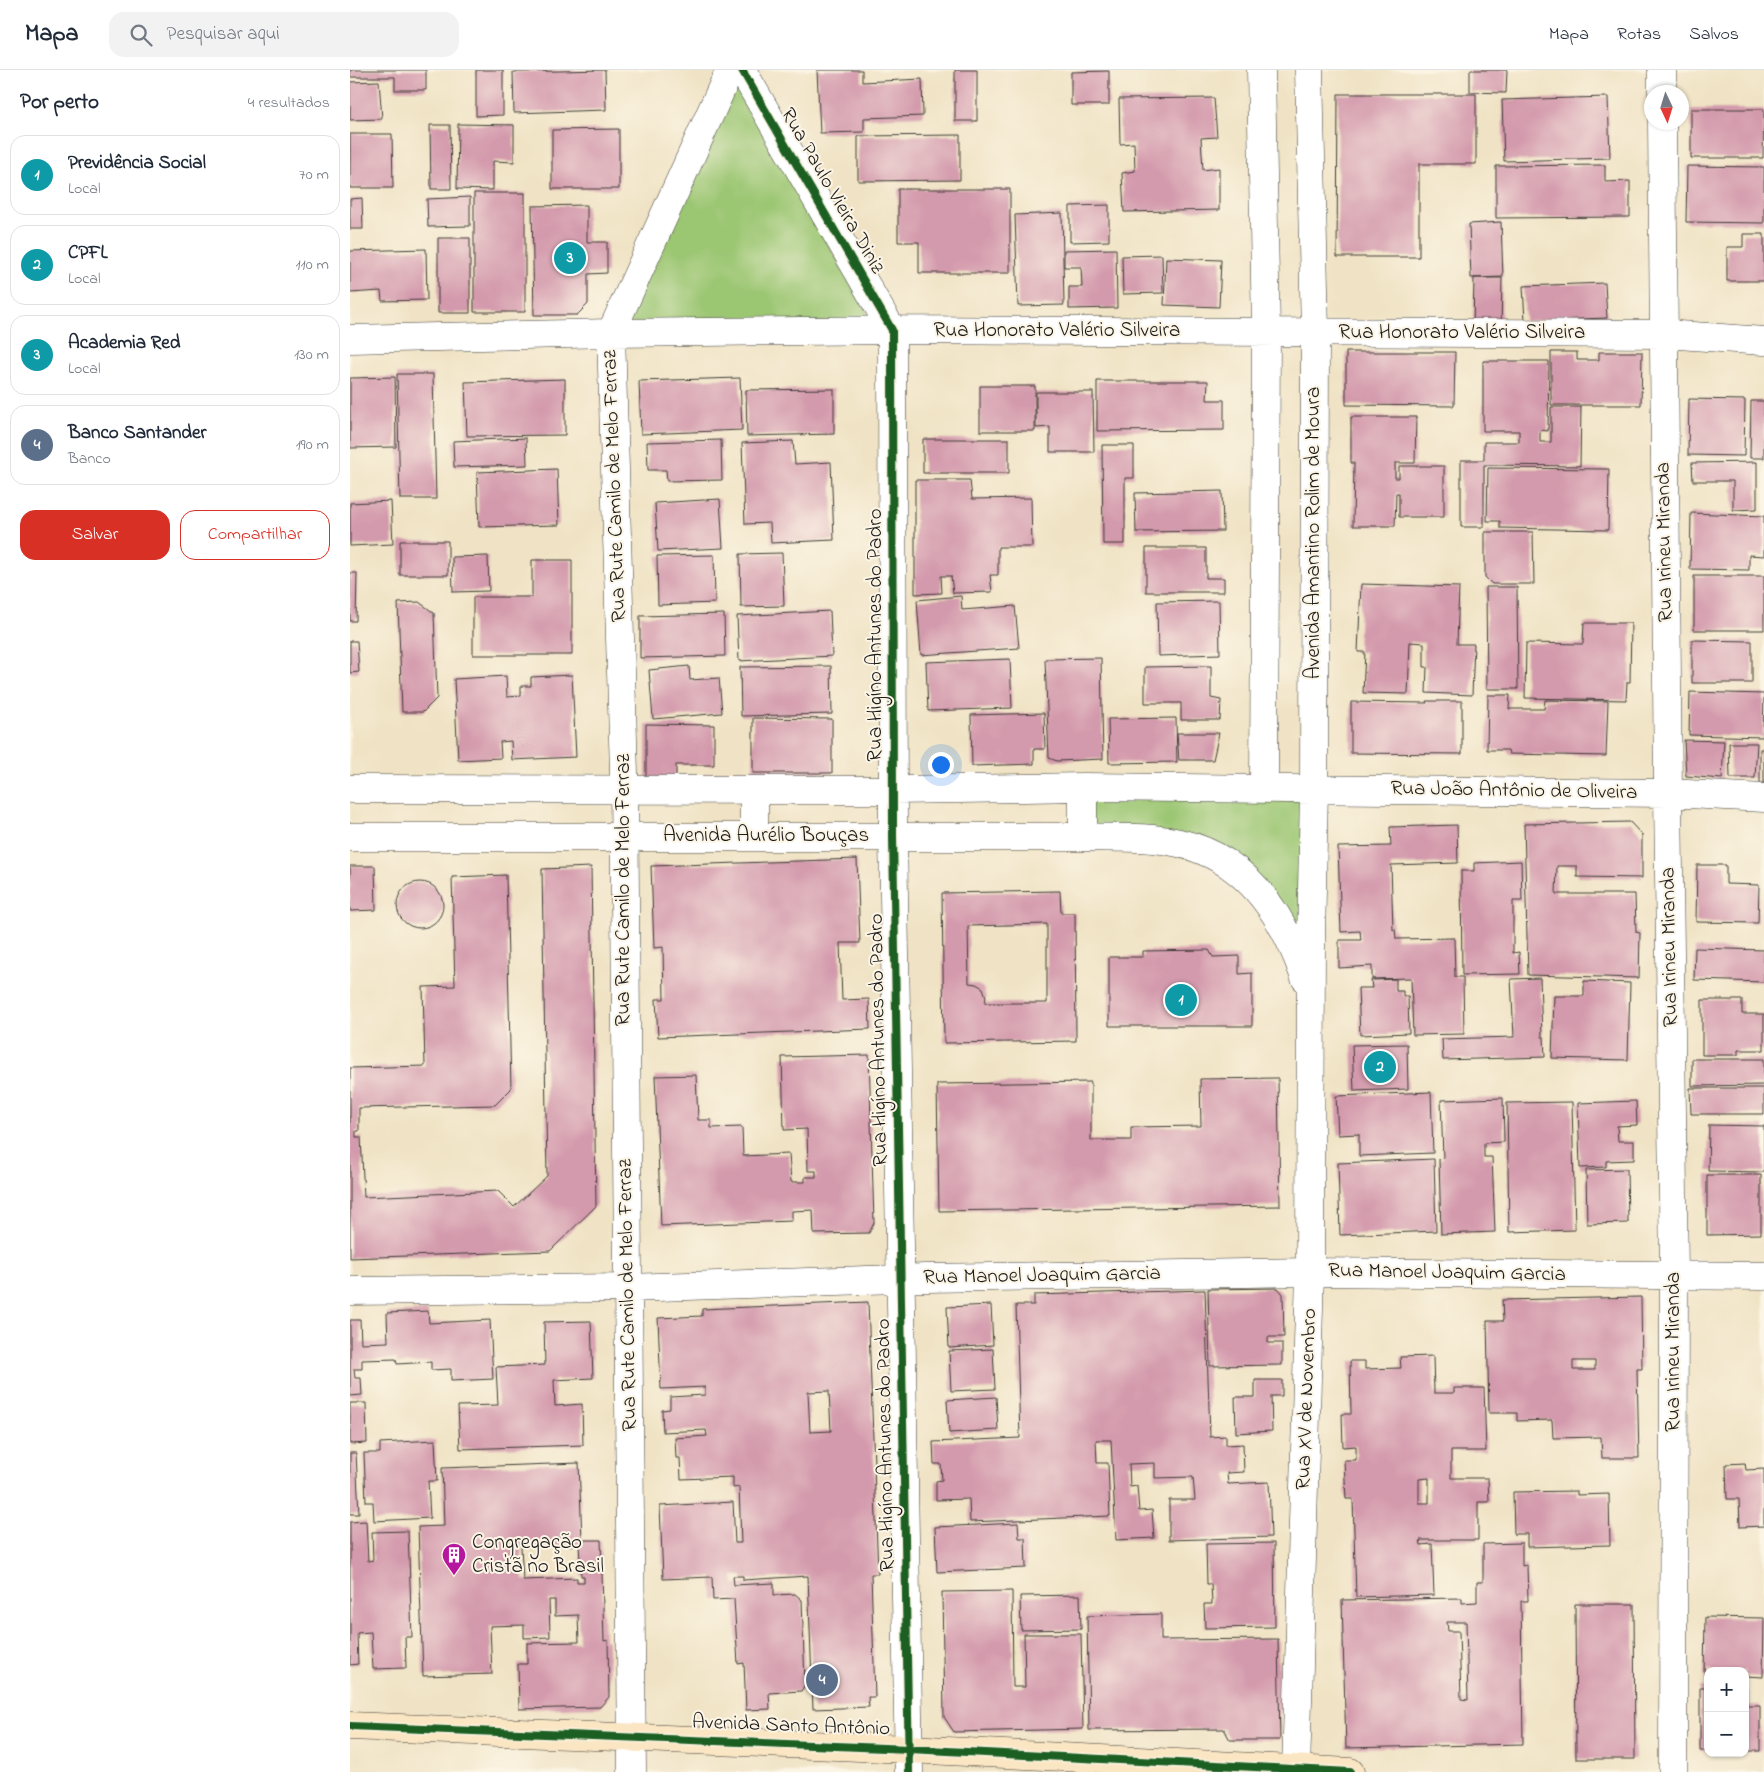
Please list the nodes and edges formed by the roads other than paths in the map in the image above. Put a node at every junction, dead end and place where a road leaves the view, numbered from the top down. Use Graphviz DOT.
graph roads {
  1 [pos="730,70"];
  2 [pos="742,70"];
  3 [pos="1261,70"];
  4 [pos="1309,70"];
  5 [pos="1662,70"];
  6 [pos="1662,85"];
  7 [pos="1662,130"];
  8 [pos="892,330"];
  9 [pos="1266,331"];
  10 [pos="1315,332"];
  11 [pos="611,333"];
  12 [pos="1664,334"];
  13 [pos="350,339"];
  14 [pos="1764,341"];
  15 [pos="1084,787"];
  16 [pos="1264,788"];
  17 [pos="350,789"];
  18 [pos="1314,789"];
  19 [pos="624,790"];
  20 [pos="754,790"];
  21 [pos="894,790"];
  22 [pos="1668,793"];
  23 [pos="1764,798"];
  24 [pos="754,836"];
  25 [pos="894,836"];
  26 [pos="350,837"];
  27 [pos="624,837"];
  28 [pos="1083,837"];
  29 [pos="1310,996"];
  30 [pos="1310,1272"];
  31 [pos="1674,1275"];
  32 [pos="1764,1276"];
  33 [pos="900,1279"];
  34 [pos="628,1288"];
  35 [pos="350,1290"];
  36 [pos="350,1726"];
  37 [pos="632,1737"];
  38 [pos="909,1760"];
  39 [pos="1296,1771"];
  40 [pos="632,1772"];
  41 [pos="1350,1772"];
  42 [pos="1673,1772"];
  1 -- 11 [label="street, Rua Rute Camilo de Melo Ferraz"];
  2 -- 8 [label="street, Rua Paulo Vieira Diniz"];
  3 -- 9 [label="street"];
  4 -- 10 [label="street, Avenida Amantino Rolim de Moura"];
  5 -- 6 [label="street"];
  7 -- 12 [label="street, Rua Irineu Miranda"];
  8 -- 9 [label="street, Rua Honorato Valério Silveira"];
  8 -- 11 [label="street, Rua Honorato Valério Silveira"];
  8 -- 21 [label="street, Rua Higíno Antunes do Padro"];
  9 -- 10 [label="street, Rua Honorato Valério Silveira"];
  9 -- 16 [label="street"];
  10 -- 12 [label="street, Rua Honorato Valério Silveira"];
  10 -- 18 [label="street, Avenida Amantino Rolim de Moura"];
  11 -- 13 [label="street, Rua Honorato Valério Silveira"];
  11 -- 19 [label="street, Rua Rute Camilo de Melo Ferraz"];
  12 -- 14 [label="street, Rua Honorato Valério Silveira"];
  12 -- 22 [label="street, Rua Irineu Miranda"];
  15 -- 16 [label="street"];
  15 -- 21 [label="street"];
  15 -- 28 [label="street"];
  16 -- 18 [label="street, Rua João Antônio de Oliveira"];
  17 -- 19 [label="street"];
  18 -- 22 [label="street, Rua João Antônio de Oliveira"];
  18 -- 29 [label="street, Avenida Amantino Rolim de Moura"];
  19 -- 20 [label="street"];
  19 -- 27 [label="street, Rua Rute Camilo de Melo Ferraz"];
  20 -- 21 [label="street"];
  20 -- 24 [label="street"];
  21 -- 25 [label="street, Rua Higíno Antunes do Padro"];
  22 -- 23 [label="street, Rua João Antônio de Oliveira"];
  22 -- 31 [label="street, Rua Irineu Miranda"];
  24 -- 25 [label="street, Avenida Aurélio Bouças"];
  24 -- 27 [label="street, Avenida Aurélio Bouças"];
  25 -- 28 [label="street, Avenida Aurélio Bouças"];
  25 -- 33 [label="street, Rua Higíno Antunes do Padro"];
  26 -- 27 [label="street, Avenida Aurélio Bouças"];
  27 -- 34 [label="street, Rua Rute Camilo de Melo Ferraz"];
  28 -- 29 [label="street, Avenida Aurélio Bouças"];
  29 -- 30 [label="street, Rua XV de Novembro"];
  30 -- 31 [label="street, Rua Manoel Joaquim Garcia"];
  30 -- 33 [label="street, Rua Manoel Joaquim Garcia"];
  30 -- 39 [label="street, Rua XV de Novembro"];
  31 -- 32 [label="street, Rua Manoel Joaquim Garcia"];
  31 -- 42 [label="street, Rua Irineu Miranda"];
  33 -- 34 [label="street, Rua Manoel Joaquim Garcia"];
  33 -- 38 [label="street, Rua Higíno Antunes do Padro"];
  34 -- 35 [label="street, Rua Manoel Joaquim Garcia"];
  34 -- 37 [label="street, Rua Rute Camilo de Melo Ferraz"];
  36 -- 37 [label="main road, Avenida Santo Antônio"];
  37 -- 38 [label="main road, Avenida Santo Antônio"];
  37 -- 40 [label="street, Rua Rute Camilo de Melo Ferraz"];
  38 -- 39 [label="main road, Avenida Santo Antônio"];
  39 -- 41 [label="main road, Avenida Santo Antônio"];
}
